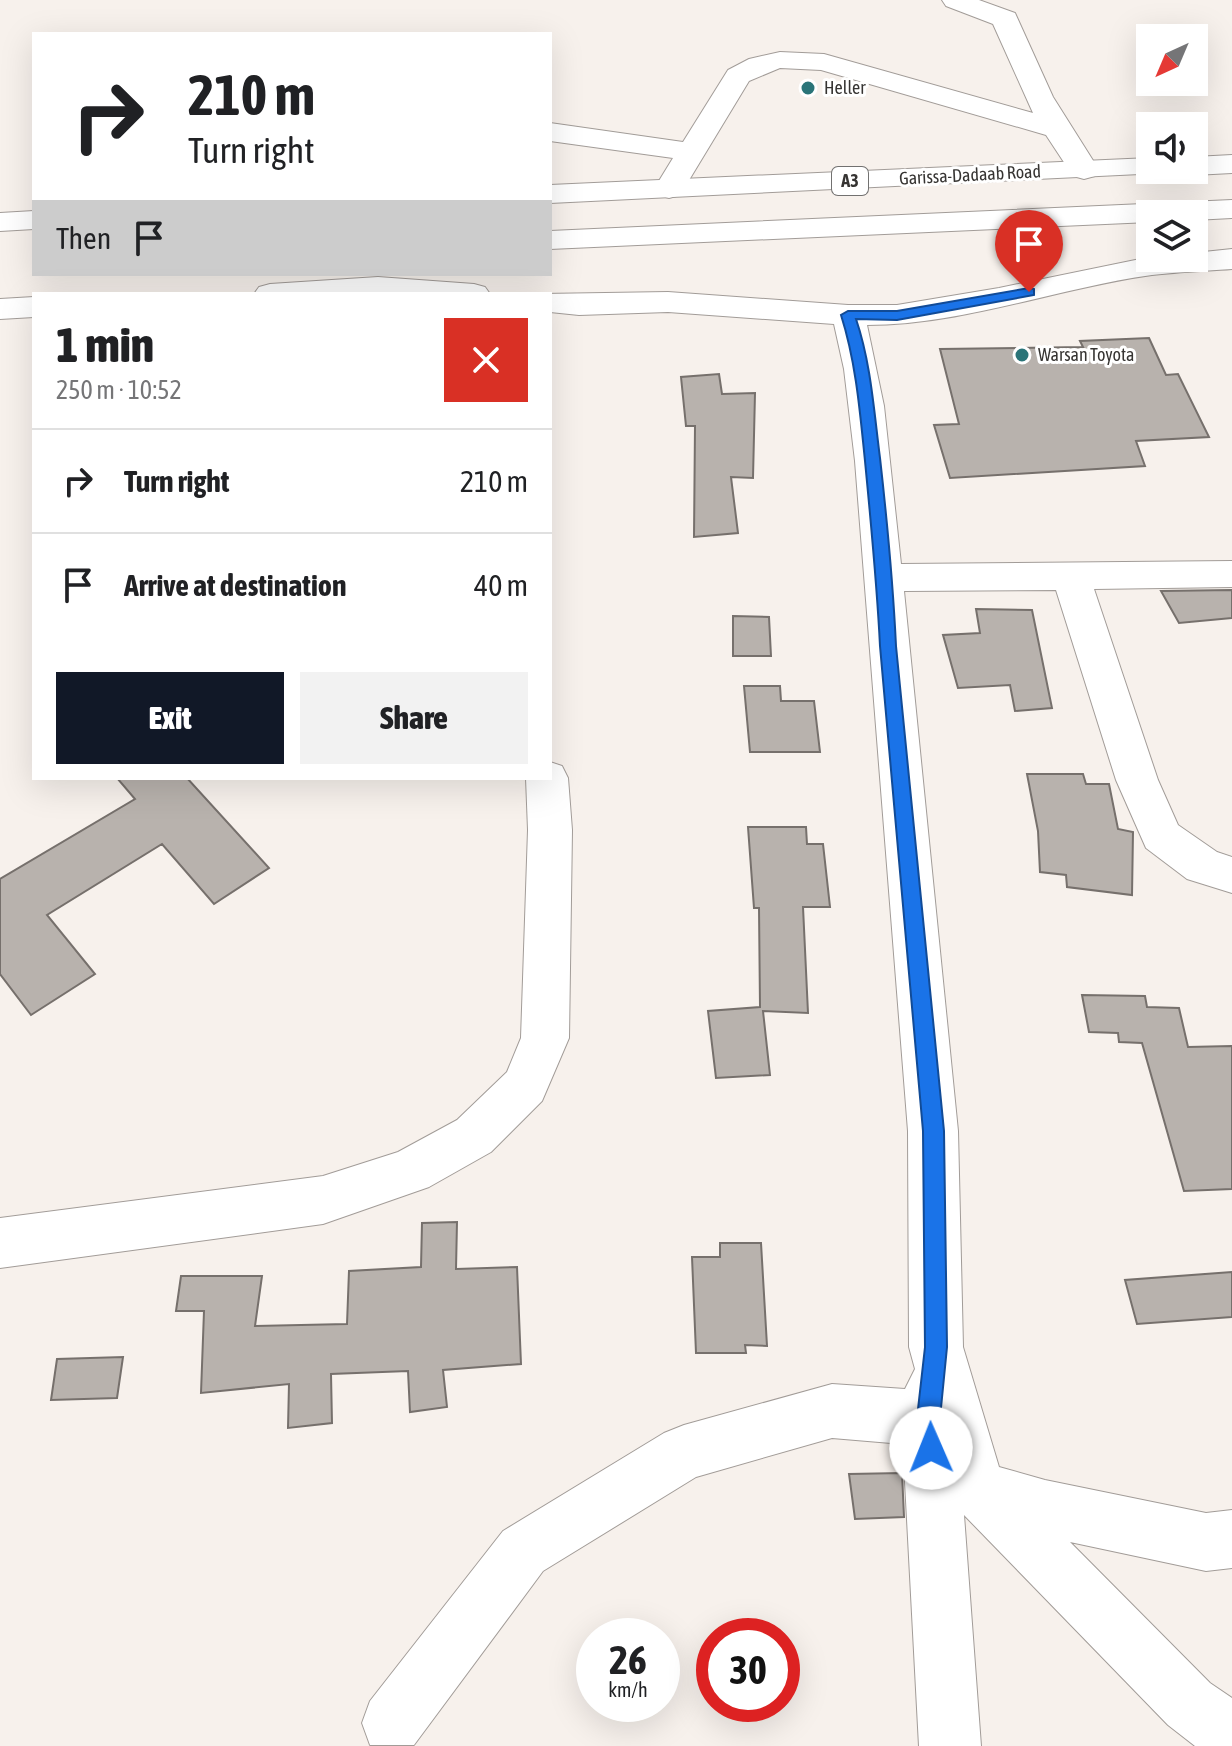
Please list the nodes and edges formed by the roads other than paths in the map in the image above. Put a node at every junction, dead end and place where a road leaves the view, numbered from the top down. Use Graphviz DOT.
graph roads {
  1 [pos="955,0"];
  2 [pos="1003,10"];
  3 [pos="1053,128"];
  4 [pos="552,132"];
  5 [pos="692,152"];
  6 [pos="1232,164"];
  7 [pos="1208,165"];
  8 [pos="1136,168"];
  9 [pos="1084,170"];
  10 [pos="669,189"];
  11 [pos="552,194"];
  12 [pos="1232,209"];
  13 [pos="32,220"];
  14 [pos="0,222"];
  15 [pos="552,240"];
  16 [pos="1232,259"];
  17 [pos="301,292"];
  18 [pos="447,292"];
  19 [pos="552,302"];
  20 [pos="32,307"];
  21 [pos="0,309"];
  22 [pos="848,315"];
  23 [pos="1232,574"];
  24 [pos="1070,575"];
  25 [pos="885,578"];
  26 [pos="547,780"];
  27 [pos="1232,875"];
  28 [pos="0,1243"];
  29 [pos="936,1347"];
  30 [pos="929,1418"];
  31 [pos="978,1489"];
  32 [pos="1232,1539"];
  33 [pos="392,1723"];
  34 [pos="1232,1736"];
  35 [pos="950,1746"];
  1 -- 2 [label="main road"];
  2 -- 3 [label="main road"];
  3 -- 5 [label="main road"];
  3 -- 9 [label="main road"];
  4 -- 5 [label="main road"];
  5 -- 10 [label="main road"];
  6 -- 7 [label="main road"];
  8 -- 9 [label="main road, Garissa-Dadaab Road / A3"];
  9 -- 10 [label="main road, Garissa-Dadaab Road / A3"];
  10 -- 11 [label="main road, Garissa-Dadaab Road / A3"];
  12 -- 15 [label="main road"];
  13 -- 14 [label="main road"];
  16 -- 22 [label="main road"];
  17 -- 18 [label="main road"];
  19 -- 22 [label="main road"];
  20 -- 21 [label="main road"];
  22 -- 25 [label="main road"];
  23 -- 24 [label="main road"];
  24 -- 25 [label="main road"];
  24 -- 27 [label="main road"];
  25 -- 29 [label="main road"];
  26 -- 28 [label="main road"];
  29 -- 30 [label="main road"];
  29 -- 31 [label="main road"];
  30 -- 33 [label="main road"];
  30 -- 35 [label="main road"];
  31 -- 32 [label="main road"];
  31 -- 34 [label="main road"];
}
